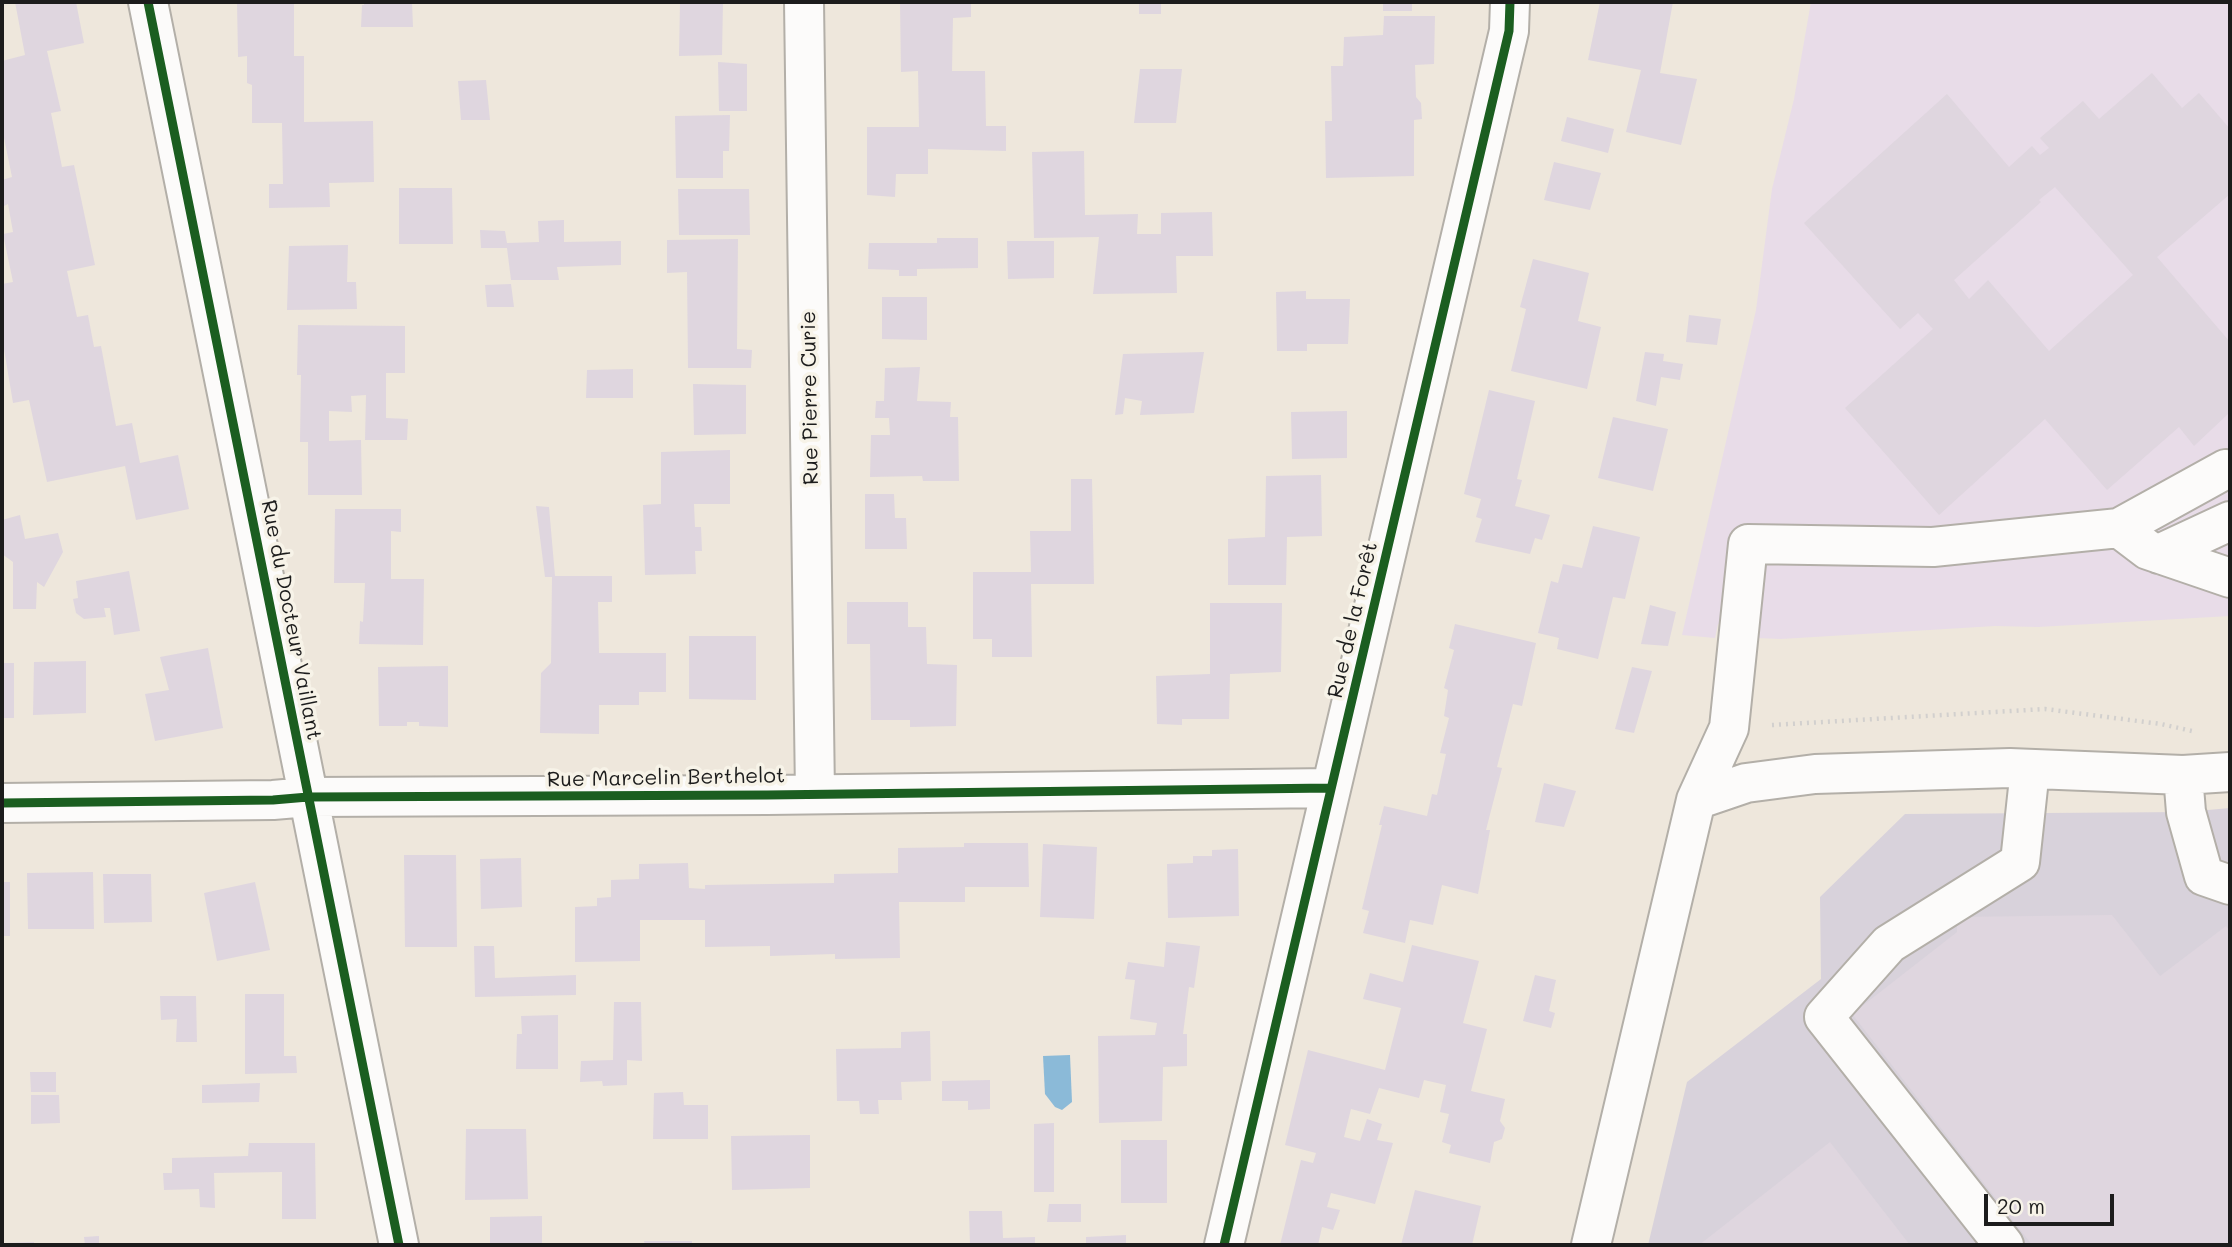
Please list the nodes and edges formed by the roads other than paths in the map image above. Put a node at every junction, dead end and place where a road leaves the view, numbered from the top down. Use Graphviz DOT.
graph roads {
  1 [pos="148,2"];
  2 [pos="804,2"];
  3 [pos="1510,2"];
  4 [pos="2227,469"];
  5 [pos="2230,521"];
  6 [pos="2119,528"];
  7 [pos="2159,554"];
  8 [pos="2230,578"];
  9 [pos="2030,769"];
  10 [pos="2230,772"];
  11 [pos="2183,775"];
  12 [pos="1330,788"];
  13 [pos="816,794"];
  14 [pos="308,797"];
  15 [pos="1696,800"];
  16 [pos="2,803"];
  17 [pos="2230,885"];
  18 [pos="399,1245"];
  19 [pos="1224,1245"];
  20 [pos="1591,1245"];
  21 [pos="2004,1245"];
  1 -- 14 [label="street, Rue du Docteur Vaillant"];
  2 -- 13 [label="street, Rue Pierre Curie"];
  3 -- 12 [label="street, Rue de la Forêt"];
  4 -- 6 [label="street"];
  5 -- 7 [label="street"];
  6 -- 7 [label="street"];
  6 -- 15 [label="street"];
  7 -- 8 [label="street"];
  9 -- 11 [label="street"];
  9 -- 15 [label="street"];
  9 -- 21 [label="street"];
  10 -- 11 [label="street"];
  11 -- 17 [label="street"];
  12 -- 13 [label="street, Rue Marcelin Berthelot"];
  12 -- 19 [label="street, Rue de la Forêt"];
  13 -- 14 [label="street, Rue Marcelin Berthelot"];
  14 -- 16 [label="street, Rue Marcelin Berthelot"];
  14 -- 18 [label="street, Rue du Docteur Vaillant"];
  15 -- 20 [label="street"];
}
